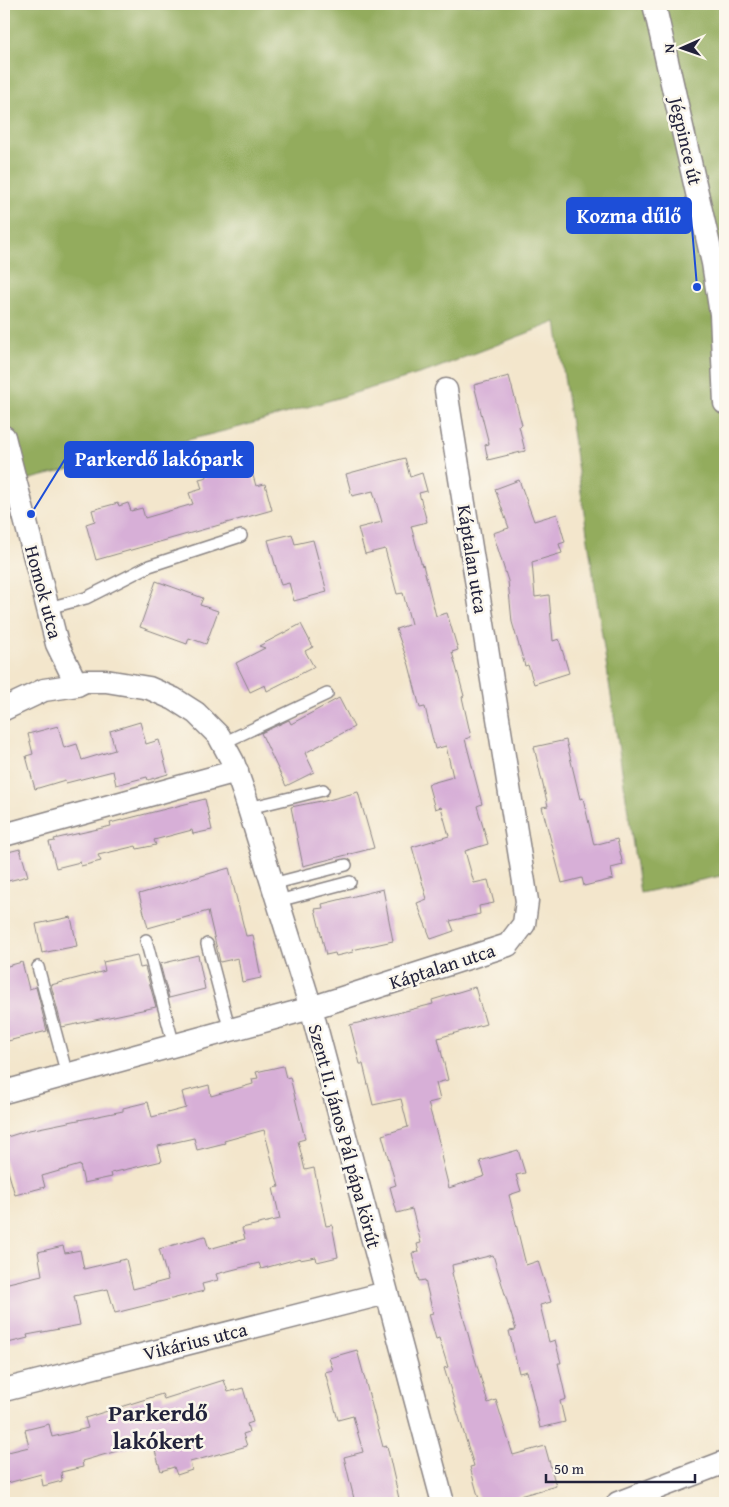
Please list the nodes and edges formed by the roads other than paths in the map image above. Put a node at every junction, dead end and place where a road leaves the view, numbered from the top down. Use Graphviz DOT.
graph roads {
  1 [pos="654,4"];
  2 [pos="724,368"];
  3 [pos="446,390"];
  4 [pos="725,403"];
  5 [pos="4,437"];
  6 [pos="241,536"];
  7 [pos="48,608"];
  8 [pos="77,685"];
  9 [pos="327,694"];
  10 [pos="4,709"];
  11 [pos="223,743"];
  12 [pos="237,771"];
  13 [pos="323,790"];
  14 [pos="249,808"];
  15 [pos="4,835"];
  16 [pos="346,865"];
  17 [pos="350,882"];
  18 [pos="275,893"];
  19 [pos="146,940"];
  20 [pos="207,944"];
  21 [pos="38,967"];
  22 [pos="311,1008"];
  23 [pos="230,1031"];
  24 [pos="174,1046"];
  25 [pos="67,1075"];
  26 [pos="4,1092"];
  27 [pos="386,1293"];
  28 [pos="4,1390"];
  29 [pos="725,1462"];
  30 [pos="443,1503"];
  31 [pos="618,1503"];
  1 -- 2 [label="street, Jégpince út"];
  2 -- 4 [label="street, Jégpince út"];
  3 -- 22 [label="street, Káptalan utca"];
  5 -- 7 [label="street, Homok utca"];
  6 -- 7 [label="lane"];
  7 -- 8 [label="street, Homok utca"];
  8 -- 10 [label="street, Szent II. János Pál pápa körút"];
  8 -- 11 [label="street, Szent II. János Pál pápa körút"];
  9 -- 11 [label="lane"];
  11 -- 12 [label="street, Szent II. János Pál pápa körút"];
  12 -- 14 [label="street, Szent II. János Pál pápa körút"];
  12 -- 15 [label="street"];
  13 -- 14 [label="lane"];
  14 -- 18 [label="street, Szent II. János Pál pápa körút"];
  16 -- 18 [label="lane"];
  17 -- 18 [label="lane"];
  18 -- 22 [label="street, Szent II. János Pál pápa körút"];
  19 -- 24 [label="lane"];
  20 -- 23 [label="lane"];
  21 -- 25 [label="lane"];
  22 -- 23 [label="street, Káptalan utca"];
  22 -- 27 [label="street, Szent II. János Pál pápa körút"];
  23 -- 24 [label="street, Káptalan utca"];
  24 -- 25 [label="street, Káptalan utca"];
  25 -- 26 [label="street, Káptalan utca"];
  27 -- 28 [label="street, Vikárius utca"];
  27 -- 30 [label="street, Szent II. János Pál pápa körút"];
  29 -- 31 [label="street"];
}
